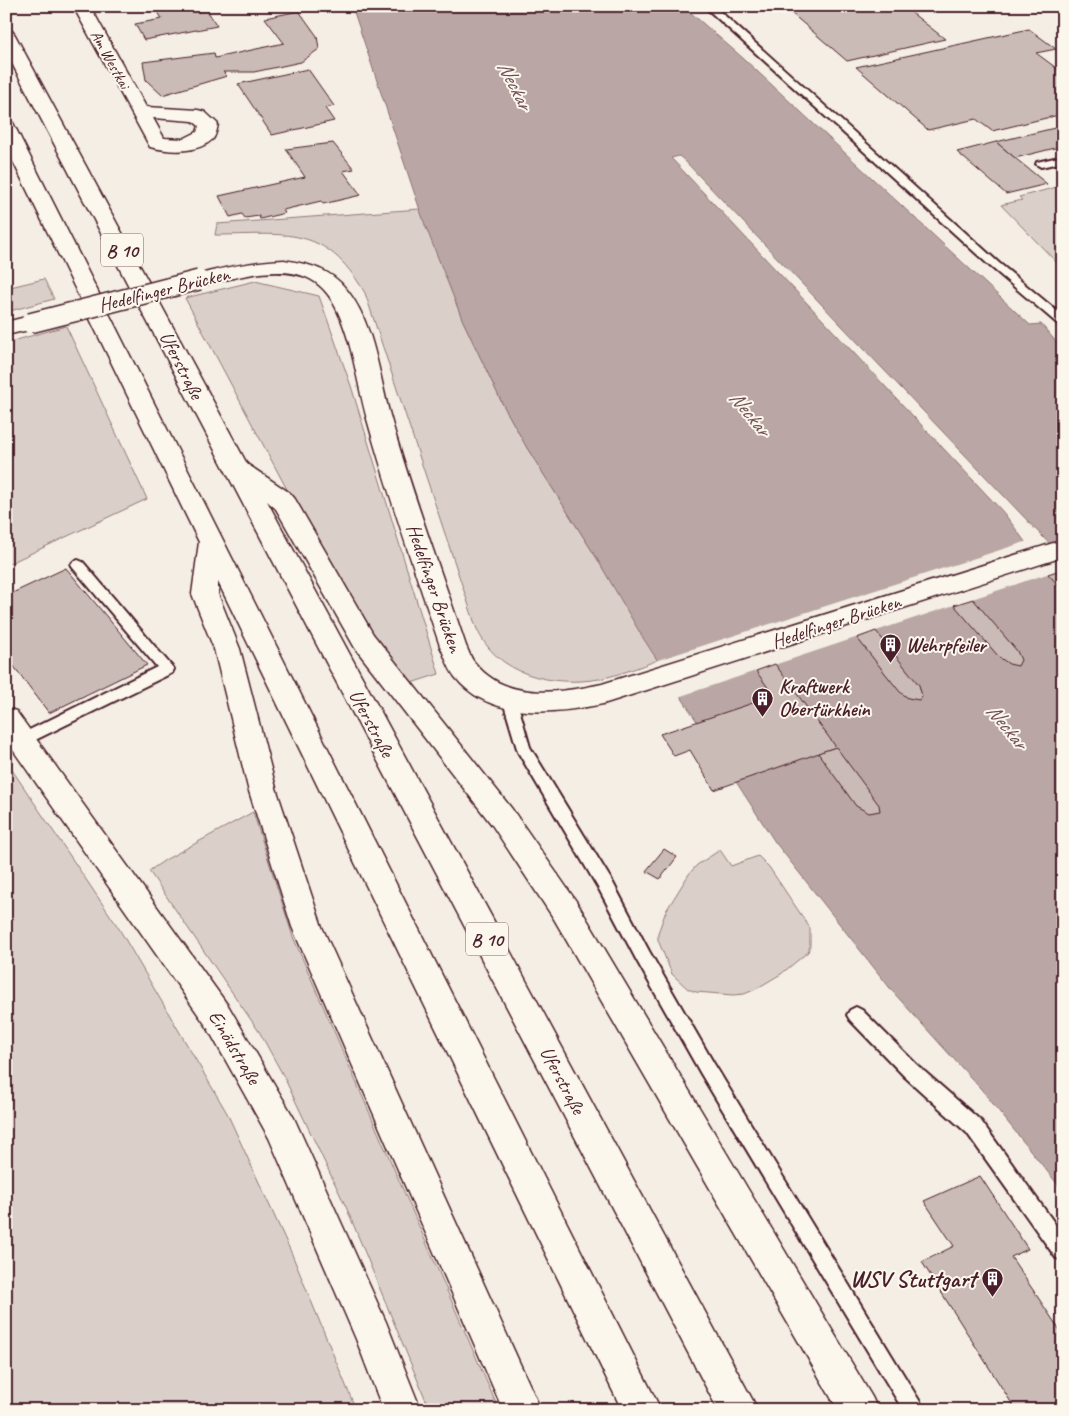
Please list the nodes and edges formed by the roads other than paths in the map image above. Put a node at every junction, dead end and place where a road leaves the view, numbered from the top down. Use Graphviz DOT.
graph roads {
  1 [pos="82,6"];
  2 [pos="708,6"];
  3 [pos="6,35"];
  4 [pos="141,112"];
  5 [pos="6,127"];
  6 [pos="1063,158"];
  7 [pos="1041,164"];
  8 [pos="1063,322"];
  9 [pos="6,329"];
  10 [pos="235,467"];
  11 [pos="212,540"];
  12 [pos="1063,548"];
  13 [pos="78,565"];
  14 [pos="508,698"];
  15 [pos="14,729"];
  16 [pos="856,1015"];
  17 [pos="1063,1251"];
  18 [pos="402,1410"];
  19 [pos="522,1410"];
  20 [pos="642,1410"];
  21 [pos="739,1410"];
  22 [pos="859,1410"];
  23 [pos="915,1410"];
  1 -- 4 [label="main road, Am Westkai"];
  2 -- 8 [label="lane"];
  3 -- 10 [label="main road, Uferstraße / B 10"];
  5 -- 11 [label="main road, B 10"];
  6 -- 7 [label="lane"];
  9 -- 14 [label="main road, Hedelfinger Brücken, bridge"];
  10 -- 21 [label="main road, Uferstraße / B 10"];
  10 -- 22 [label="main road"];
  11 -- 19 [label="main road"];
  11 -- 20 [label="main road, B 10"];
  12 -- 14 [label="main road, Hedelfinger Brücken"];
  13 -- 15 [label="lane"];
  14 -- 23 [label="lane"];
  15 -- 18 [label="main road, Einödstraße"];
  16 -- 17 [label="lane"];
}
